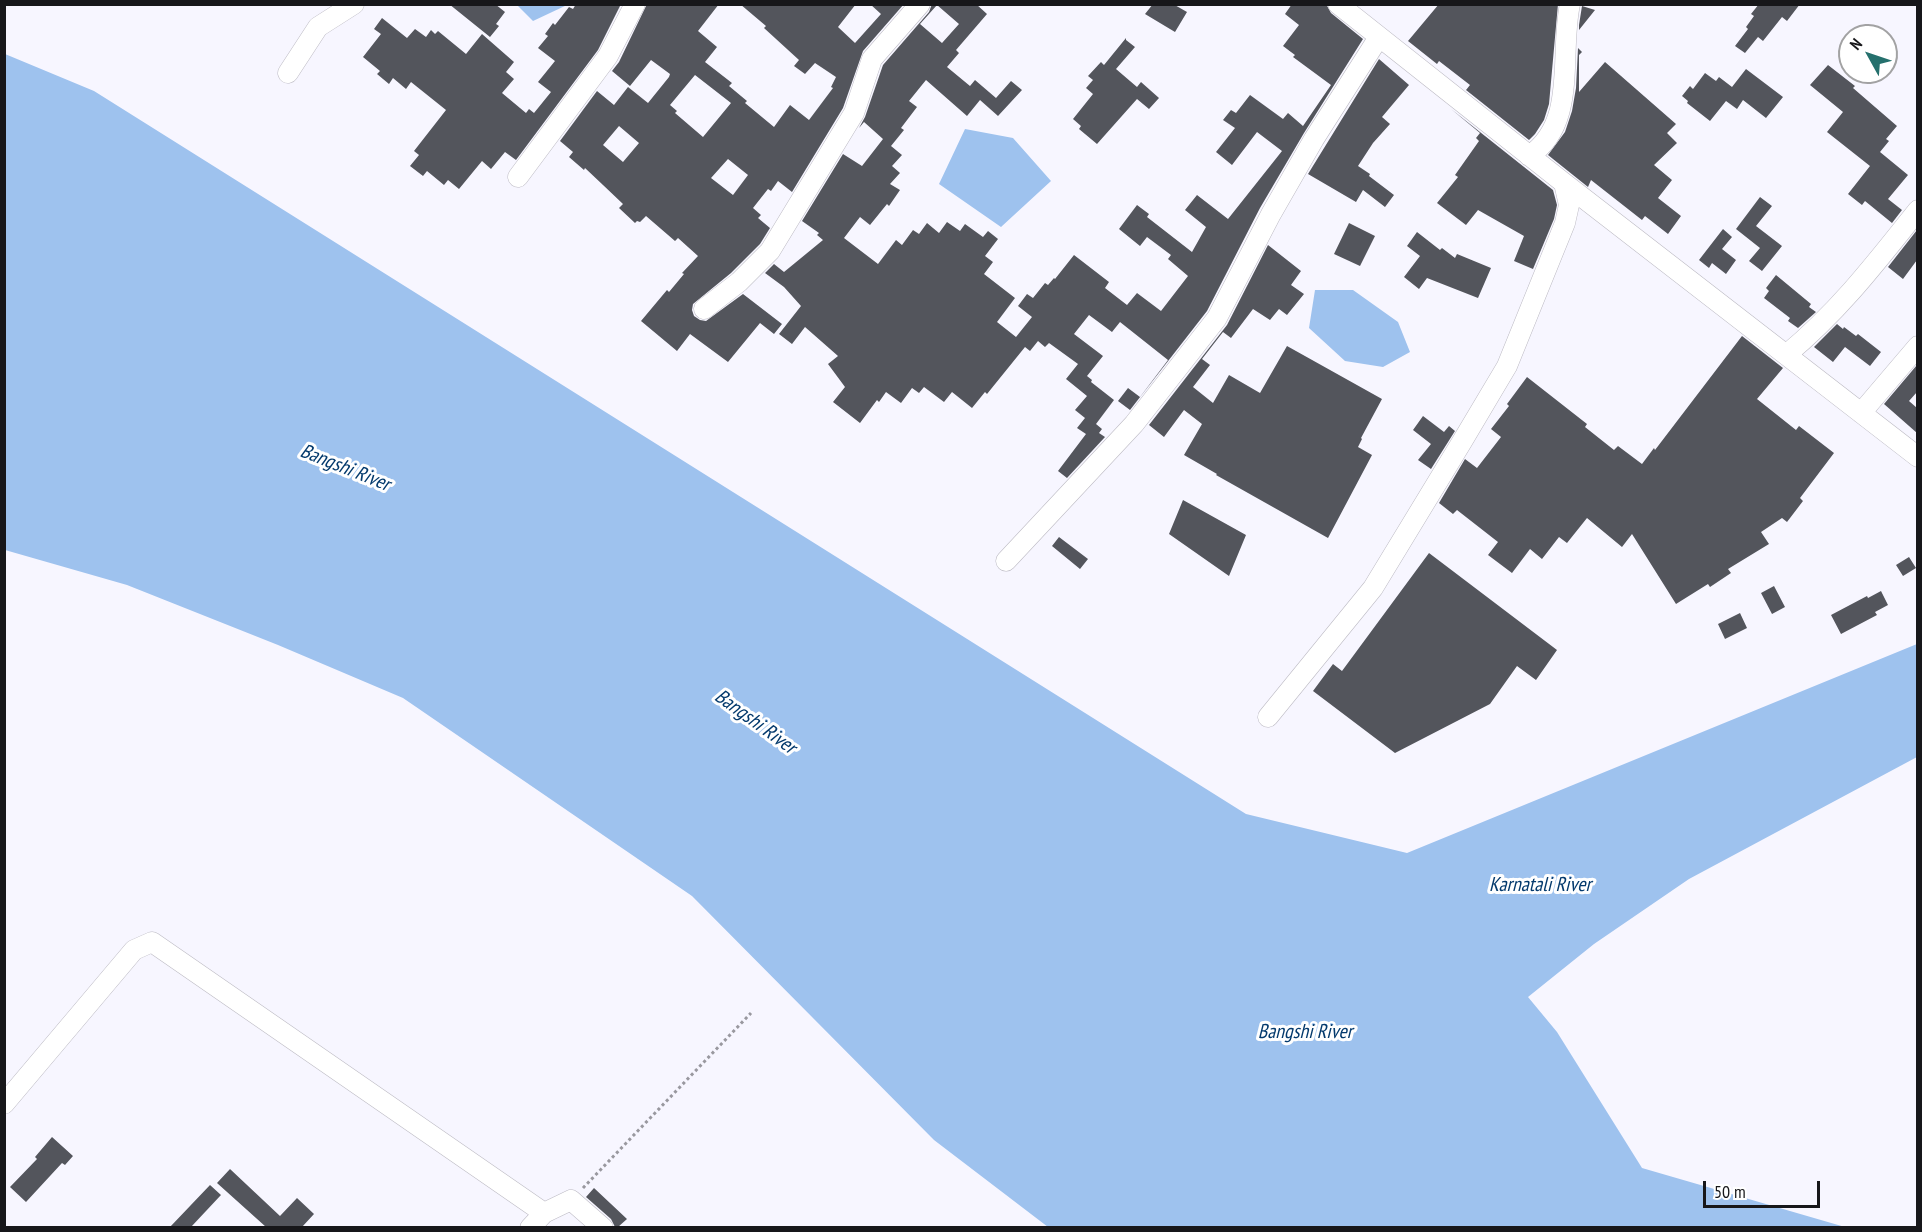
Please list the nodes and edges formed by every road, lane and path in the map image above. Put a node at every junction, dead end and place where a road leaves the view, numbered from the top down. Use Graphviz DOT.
graph roads {
  1 [pos="354,4"];
  2 [pos="635,4"];
  3 [pos="920,4"];
  4 [pos="1338,4"];
  5 [pos="1570,4"];
  6 [pos="1379,37"];
  7 [pos="288,73"];
  8 [pos="1529,156"];
  9 [pos="518,177"];
  10 [pos="1564,183"];
  11 [pos="1917,210"];
  12 [pos="704,309"];
  13 [pos="1917,346"];
  14 [pos="1786,355"];
  15 [pos="1860,413"];
  16 [pos="1917,457"];
  17 [pos="1006,561"];
  18 [pos="1268,717"];
  19 [pos="751,1013"];
  20 [pos="4,1104"];
  21 [pos="571,1200"];
  22 [pos="544,1213"];
  23 [pos="530,1227"];
  24 [pos="603,1227"];
  1 -- 7 [label="street"];
  2 -- 9 [label="street"];
  3 -- 12 [label="street"];
  4 -- 6 [label="street"];
  5 -- 8 [label="street"];
  6 -- 8 [label="street"];
  6 -- 17 [label="street"];
  8 -- 10 [label="street"];
  10 -- 14 [label="street"];
  10 -- 18 [label="street"];
  11 -- 14 [label="street"];
  13 -- 15 [label="street"];
  14 -- 15 [label="street"];
  15 -- 16 [label="street"];
  19 -- 21 [label="path"];
  20 -- 22 [label="street"];
  21 -- 22 [label="street"];
  21 -- 24 [label="street"];
  22 -- 23 [label="street"];
}
